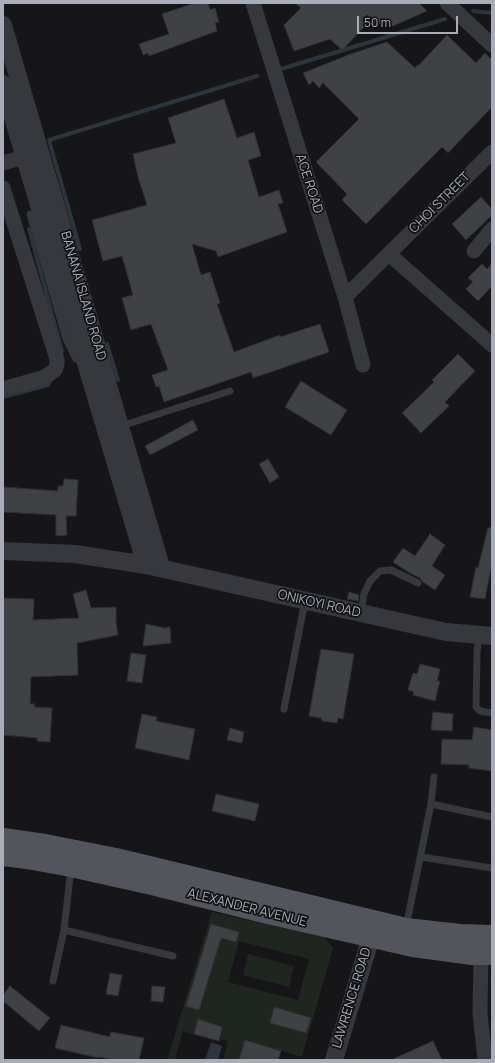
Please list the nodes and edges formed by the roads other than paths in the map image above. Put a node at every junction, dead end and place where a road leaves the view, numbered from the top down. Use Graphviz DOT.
graph roads {
  1 [pos="253,3"];
  2 [pos="447,3"];
  3 [pos="3,25"];
  4 [pos="492,45"];
  5 [pos="3,84"];
  6 [pos="492,152"];
  7 [pos="24,157"];
  8 [pos="3,163"];
  9 [pos="3,188"];
  10 [pos="30,214"];
  11 [pos="492,229"];
  12 [pos="474,251"];
  13 [pos="389,254"];
  14 [pos="345,298"];
  15 [pos="492,345"];
  16 [pos="87,365"];
  17 [pos="363,365"];
  18 [pos="3,389"];
  19 [pos="230,391"];
  20 [pos="121,426"];
  21 [pos="3,551"];
  22 [pos="154,566"];
  23 [pos="418,583"];
  24 [pos="305,601"];
  25 [pos="361,613"];
  26 [pos="485,636"];
  27 [pos="284,709"];
  28 [pos="492,713"];
  29 [pos="434,777"];
  30 [pos="431,804"];
  31 [pos="492,817"];
  32 [pos="3,839"];
  33 [pos="3,856"];
  34 [pos="421,857"];
  35 [pos="71,866"];
  36 [pos="492,868"];
  37 [pos="406,929"];
  38 [pos="64,930"];
  39 [pos="371,937"];
  40 [pos="488,948"];
  41 [pos="173,956"];
  42 [pos="53,981"];
  43 [pos="334,1060"];
  44 [pos="485,1060"];
  1 -- 14 [label="street, ACE ROAD"];
  2 -- 4 [label="street"];
  3 -- 20 [label="street, BANANA ISLAND ROAD"];
  5 -- 7 [label="street, BANANA ISLAND ROAD"];
  6 -- 13 [label="street, CHOI STREET"];
  7 -- 8 [label="street"];
  7 -- 16 [label="street, BANANA ISLAND ROAD"];
  9 -- 18 [label="street"];
  10 -- 16 [label="lane"];
  11 -- 12 [label="street"];
  13 -- 14 [label="street, CHOI STREET"];
  13 -- 15 [label="street"];
  14 -- 17 [label="street, ACE ROAD"];
  16 -- 22 [label="street, BANANA ISLAND ROAD"];
  19 -- 20 [label="lane"];
  20 -- 22 [label="street, BANANA ISLAND ROAD"];
  21 -- 22 [label="street, ONIKOYI ROAD"];
  22 -- 24 [label="street, ONIKOYI ROAD"];
  23 -- 25 [label="lane"];
  24 -- 25 [label="street, ONIKOYI ROAD"];
  24 -- 27 [label="lane"];
  25 -- 26 [label="street, ONIKOYI ROAD"];
  26 -- 28 [label="lane"];
  29 -- 30 [label="lane"];
  30 -- 31 [label="lane"];
  30 -- 34 [label="lane"];
  32 -- 37 [label="main road, ALEXANDER AVENUE"];
  33 -- 35 [label="main road, ALEXANDER AVENUE"];
  34 -- 36 [label="lane"];
  34 -- 37 [label="lane"];
  35 -- 38 [label="lane"];
  35 -- 39 [label="main road, ALEXANDER AVENUE"];
  37 -- 40 [label="main road, ALEXANDER AVENUE"];
  38 -- 41 [label="lane"];
  38 -- 42 [label="lane"];
  39 -- 40 [label="main road, ALEXANDER AVENUE"];
  39 -- 43 [label="street, LAWRENCE ROAD"];
  40 -- 44 [label="street"];
}
